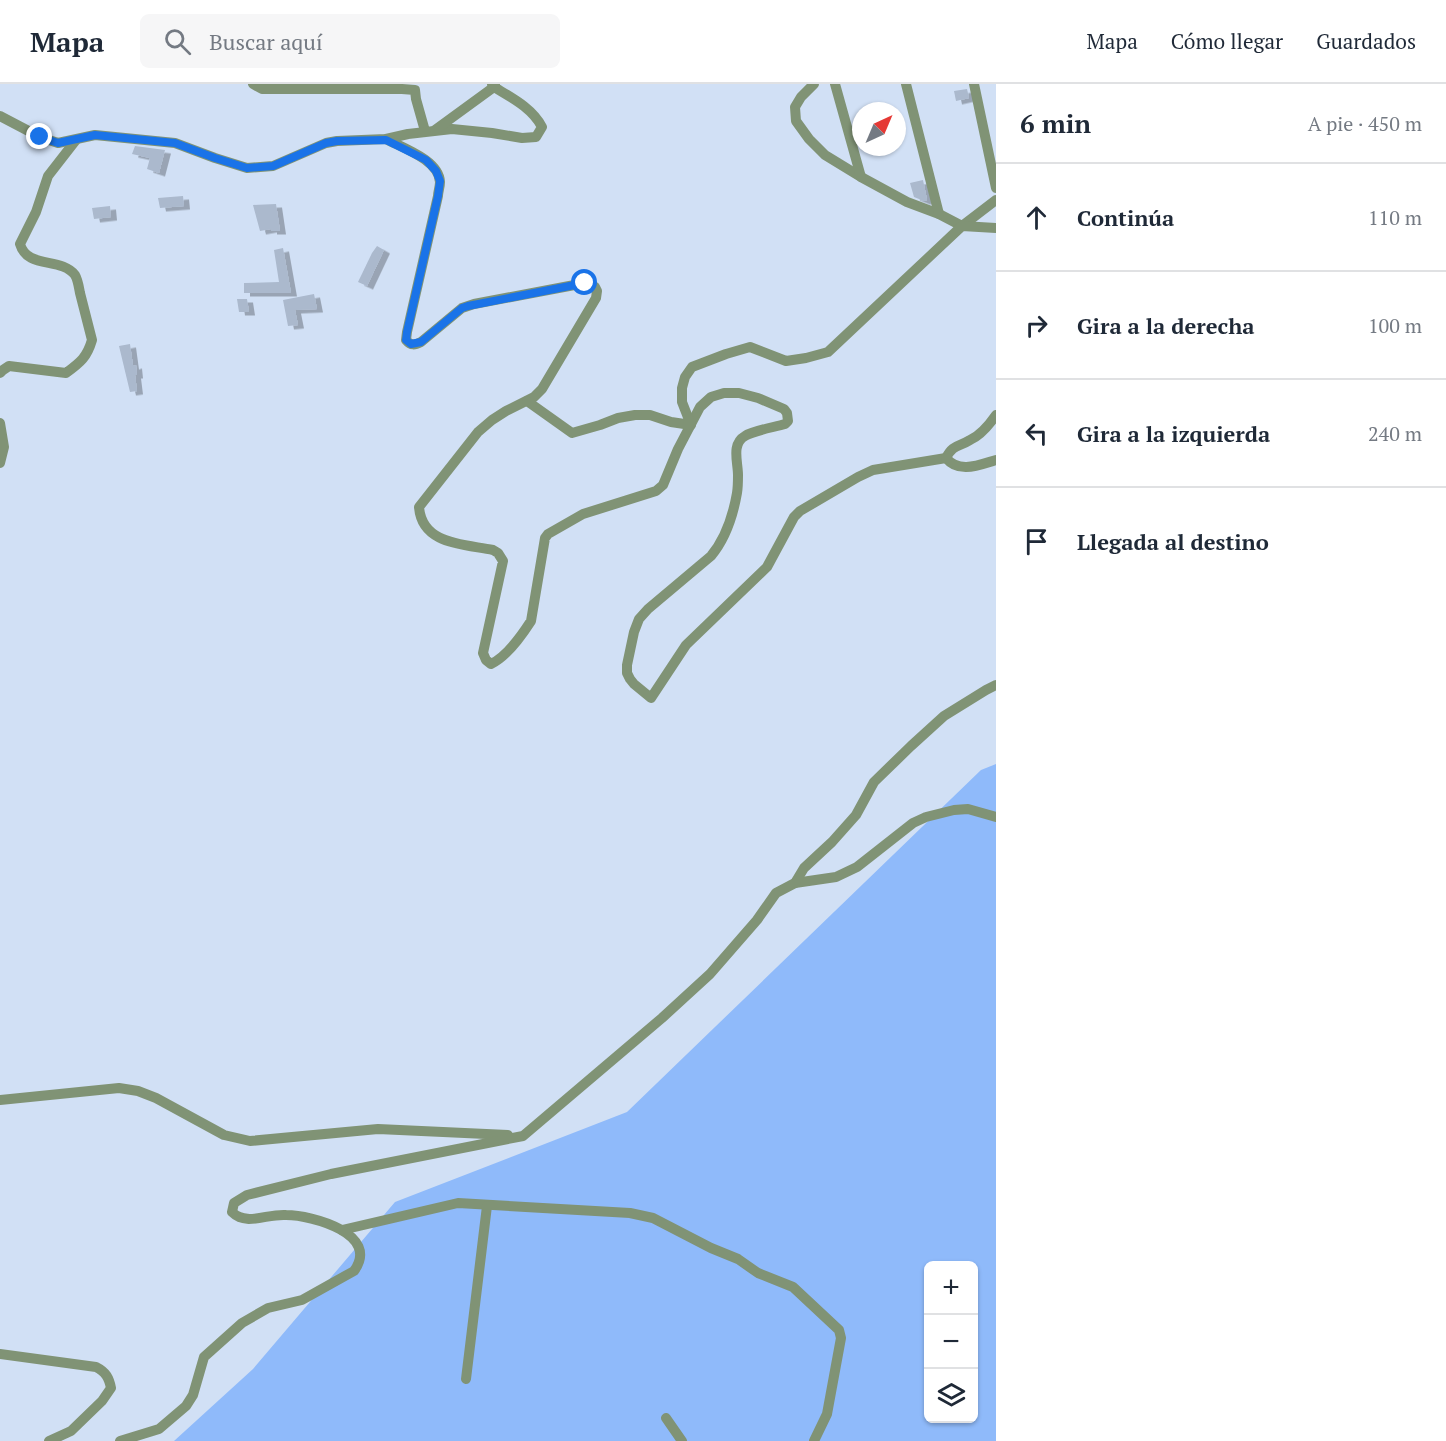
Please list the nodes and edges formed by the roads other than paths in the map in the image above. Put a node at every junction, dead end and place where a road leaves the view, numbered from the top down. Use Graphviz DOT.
graph roads {
  1 [pos="254,84"];
  2 [pos="814,84"];
  3 [pos="835,84"];
  4 [pos="906,84"];
  5 [pos="974,84"];
  6 [pos="494,85"];
  7 [pos="415,87"];
  8 [pos="0,116"];
  9 [pos="430,131"];
  10 [pos="76,140"];
  11 [pos="386,140"];
  12 [pos="861,177"];
  13 [pos="996,188"];
  14 [pos="996,200"];
  15 [pos="939,214"];
  16 [pos="962,226"];
  17 [pos="996,228"];
  18 [pos="0,373"];
  19 [pos="527,401"];
  20 [pos="996,415"];
  21 [pos="0,423"];
  22 [pos="691,425"];
  23 [pos="946,458"];
  24 [pos="996,460"];
  25 [pos="0,463"];
  26 [pos="996,685"];
  27 [pos="996,818"];
  28 [pos="795,883"];
  29 [pos="0,1100"];
  30 [pos="523,1136"];
  31 [pos="487,1206"];
  32 [pos="342,1230"];
  33 [pos="0,1354"];
  34 [pos="466,1379"];
  35 [pos="666,1418"];
  36 [pos="49,1441"];
  37 [pos="120,1441"];
  38 [pos="681,1441"];
  39 [pos="814,1441"];
  1 -- 7 [label="street"];
  2 -- 12 [label="street"];
  3 -- 12 [label="street"];
  4 -- 15 [label="street"];
  5 -- 13 [label="street"];
  6 -- 9 [label="street"];
  6 -- 9 [label="street"];
  7 -- 9 [label="street"];
  8 -- 10 [label="street"];
  9 -- 11 [label="street"];
  10 -- 11 [label="street"];
  10 -- 18 [label="street"];
  11 -- 19 [label="street"];
  12 -- 15 [label="street"];
  14 -- 16 [label="street"];
  15 -- 16 [label="street"];
  16 -- 17 [label="street"];
  16 -- 22 [label="street"];
  19 -- 22 [label="street"];
  19 -- 22 [label="street"];
  20 -- 23 [label="street"];
  21 -- 25 [label="street"];
  22 -- 23 [label="street"];
  23 -- 24 [label="street"];
  26 -- 28 [label="street"];
  27 -- 28 [label="street"];
  28 -- 30 [label="street"];
  29 -- 30 [label="street"];
  30 -- 32 [label="street"];
  31 -- 32 [label="street"];
  31 -- 34 [label="street"];
  31 -- 39 [label="street"];
  32 -- 37 [label="street"];
  33 -- 36 [label="street"];
  35 -- 38 [label="street"];
}
